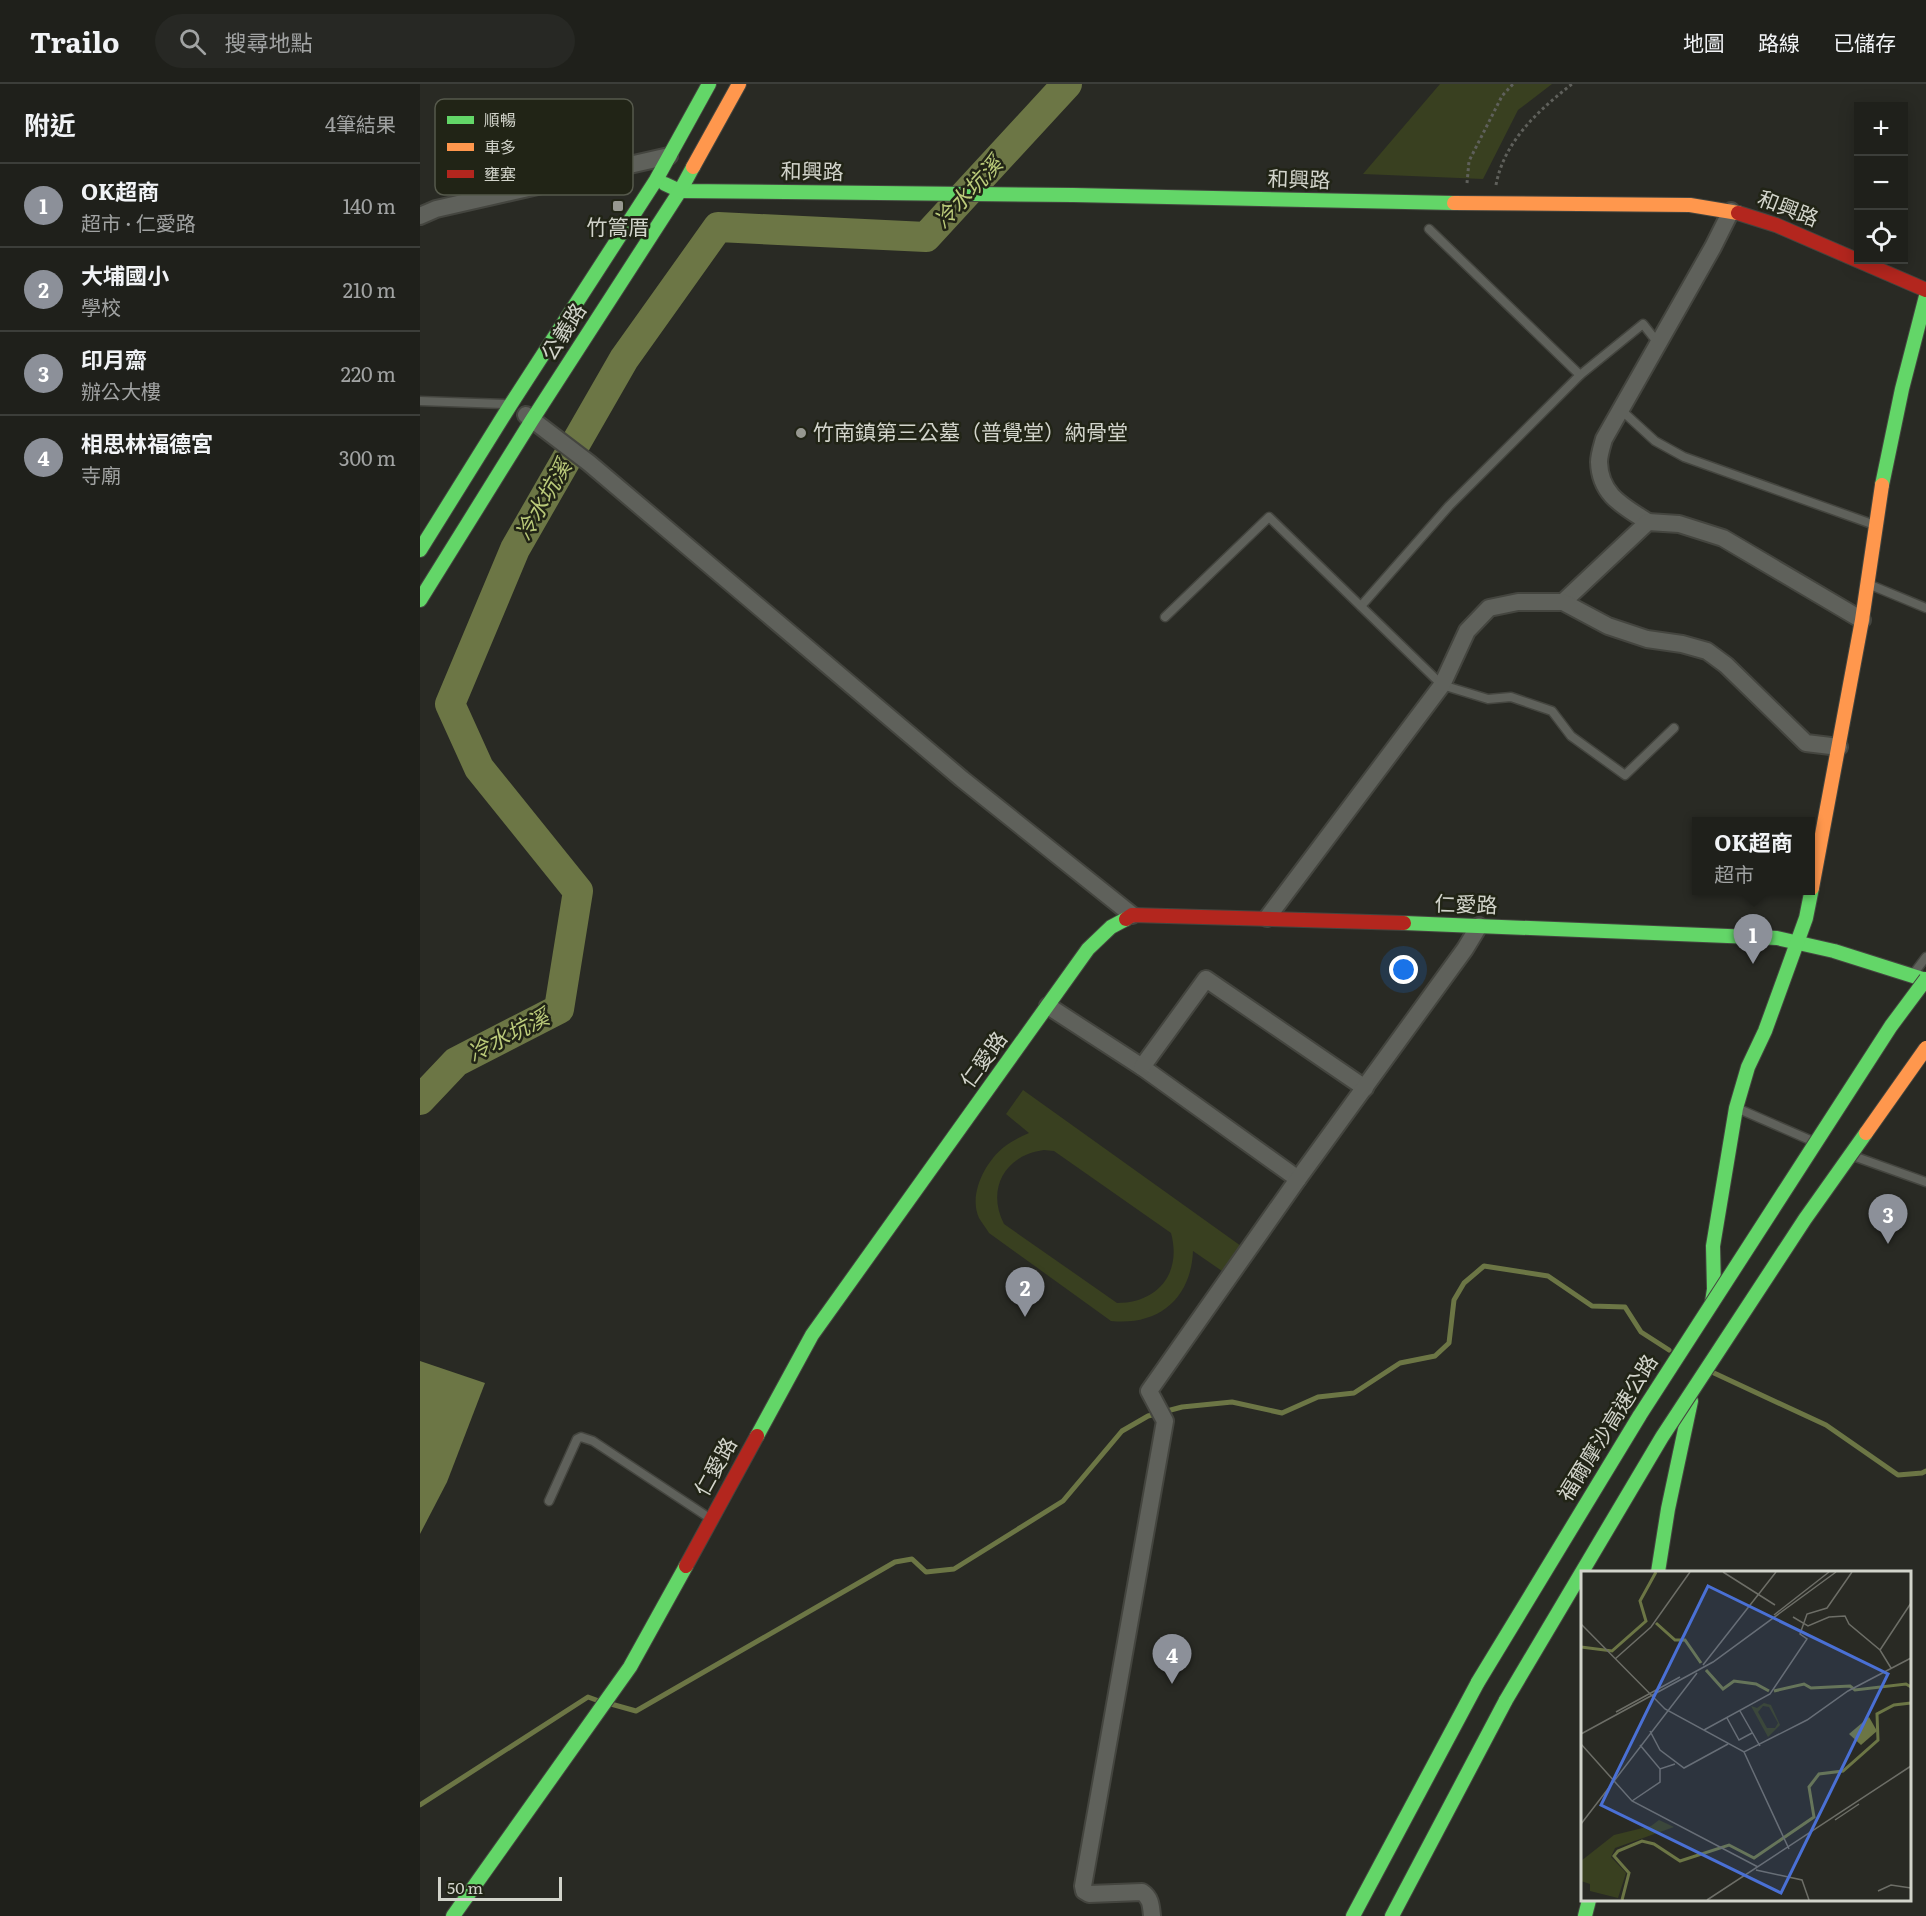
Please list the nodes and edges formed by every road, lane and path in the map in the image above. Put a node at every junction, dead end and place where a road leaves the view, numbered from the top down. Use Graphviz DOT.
graph roads {
  1 [pos="709,84"];
  2 [pos="739,84"];
  3 [pos="1513,84"];
  4 [pos="1572,84"];
  5 [pos="669,156"];
  6 [pos="633,164"];
  7 [pos="656,180"];
  8 [pos="680,191"];
  9 [pos="498,195"];
  10 [pos="1465,203"];
  11 [pos="1492,204"];
  12 [pos="1731,211"];
  13 [pos="420,216"];
  14 [pos="1429,230"];
  15 [pos="1926,290"];
  16 [pos="1926,296"];
  17 [pos="1658,343"];
  18 [pos="1580,375"];
  19 [pos="420,401"];
  20 [pos="511,404"];
  21 [pos="1620,408"];
  22 [pos="532,420"];
  23 [pos="1648,522"];
  24 [pos="1875,525"];
  25 [pos="420,550"];
  26 [pos="1866,584"];
  27 [pos="420,600"];
  28 [pos="1563,602"];
  29 [pos="1361,606"];
  30 [pos="1926,608"];
  31 [pos="1165,617"];
  32 [pos="1862,620"];
  33 [pos="1442,685"];
  34 [pos="1674,728"];
  35 [pos="1839,747"];
  36 [pos="1815,871"];
  37 [pos="1810,895"];
  38 [pos="1132,915"];
  39 [pos="1267,918"];
  40 [pos="1479,926"];
  41 [pos="1797,941"];
  42 [pos="1926,957"];
  43 [pos="1909,980"];
  44 [pos="1926,980"];
  45 [pos="1047,1006"];
  46 [pos="1926,1048"];
  47 [pos="1142,1067"];
  48 [pos="1365,1088"];
  49 [pos="1736,1108"];
  50 [pos="1811,1128"];
  51 [pos="1805,1138"];
  52 [pos="1824,1145"];
  53 [pos="1799,1148"];
  54 [pos="1868,1150"];
  55 [pos="1842,1152"];
  56 [pos="1861,1159"];
  57 [pos="1855,1169"];
  58 [pos="1298,1179"];
  59 [pos="1926,1182"];
  60 [pos="1768,1198"];
  61 [pos="1714,1289"];
  62 [pos="1717,1372"];
  63 [pos="1697,1373"];
  64 [pos="549,1501"];
  65 [pos="711,1519"];
  66 [pos="1583,1571"];
  67 [pos="1658,1571"];
  68 [pos="1581,1574"];
  69 [pos="1589,1901"];
  70 [pos="453,1916"];
  71 [pos="1152,1916"];
  72 [pos="1353,1916"];
  73 [pos="1392,1916"];
  74 [pos="1585,1916"];
  1 -- 5 [label="main road, 公義路"];
  2 -- 8 [label="main road, 公義路"];
  3 -- 10 [label="path"];
  4 -- 11 [label="path"];
  5 -- 6 [label="street"];
  5 -- 7 [label="main road, 公義路"];
  7 -- 8 [label="main road, 和興路"];
  7 -- 20 [label="main road, 公義路"];
  8 -- 10 [label="main road, 和興路"];
  8 -- 22 [label="main road, 公義路"];
  9 -- 13 [label="street"];
  10 -- 11 [label="main road, 和興路"];
  11 -- 12 [label="main road, 和興路"];
  12 -- 15 [label="main road, 和興路"];
  12 -- 17 [label="street"];
  14 -- 18 [label="lane"];
  16 -- 24 [label="main road"];
  17 -- 18 [label="lane"];
  17 -- 21 [label="street"];
  18 -- 29 [label="lane"];
  19 -- 20 [label="lane"];
  20 -- 22 [label="street"];
  20 -- 25 [label="main road, 公義路"];
  21 -- 23 [label="street"];
  21 -- 24 [label="lane"];
  22 -- 27 [label="main road, 公義路"];
  22 -- 38 [label="street"];
  23 -- 28 [label="street"];
  23 -- 32 [label="street"];
  24 -- 26 [label="main road"];
  26 -- 30 [label="lane"];
  26 -- 32 [label="main road"];
  28 -- 33 [label="street"];
  28 -- 35 [label="street"];
  29 -- 31 [label="lane"];
  29 -- 33 [label="lane"];
  32 -- 35 [label="main road"];
  33 -- 34 [label="lane"];
  33 -- 39 [label="street"];
  35 -- 36 [label="main road"];
  37 -- 41 [label="main road"];
  38 -- 39 [label="main road, 仁愛路"];
  38 -- 45 [label="main road, 仁愛路"];
  39 -- 40 [label="main road, 仁愛路"];
  40 -- 41 [label="main road, 仁愛路"];
  40 -- 48 [label="street"];
  41 -- 43 [label="main road, 仁愛路"];
  41 -- 49 [label="main road"];
  42 -- 43 [label="lane"];
  43 -- 44 [label="main road, 仁愛路"];
  44 -- 72 [label="main road, 福爾摩沙高速公路, bridge"];
  45 -- 47 [label="street"];
  45 -- 65 [label="main road, 仁愛路"];
  46 -- 66 [label="main road, bridge"];
  47 -- 48 [label="street"];
  47 -- 58 [label="street"];
  48 -- 58 [label="street"];
  49 -- 51 [label="lane"];
  49 -- 61 [label="main road"];
  50 -- 51 [label="lane"];
  51 -- 52 [label="lane"];
  51 -- 53 [label="lane"];
  54 -- 56 [label="lane"];
  55 -- 56 [label="lane"];
  56 -- 57 [label="lane"];
  56 -- 59 [label="lane"];
  58 -- 71 [label="street"];
  60 -- 61 [label="lane"];
  61 -- 63 [label="main road"];
  62 -- 63 [label="lane"];
  63 -- 67 [label="main road"];
  64 -- 65 [label="lane"];
  65 -- 70 [label="main road, 仁愛路"];
  68 -- 73 [label="main road, bridge"];
  69 -- 74 [label="main road"];
}
